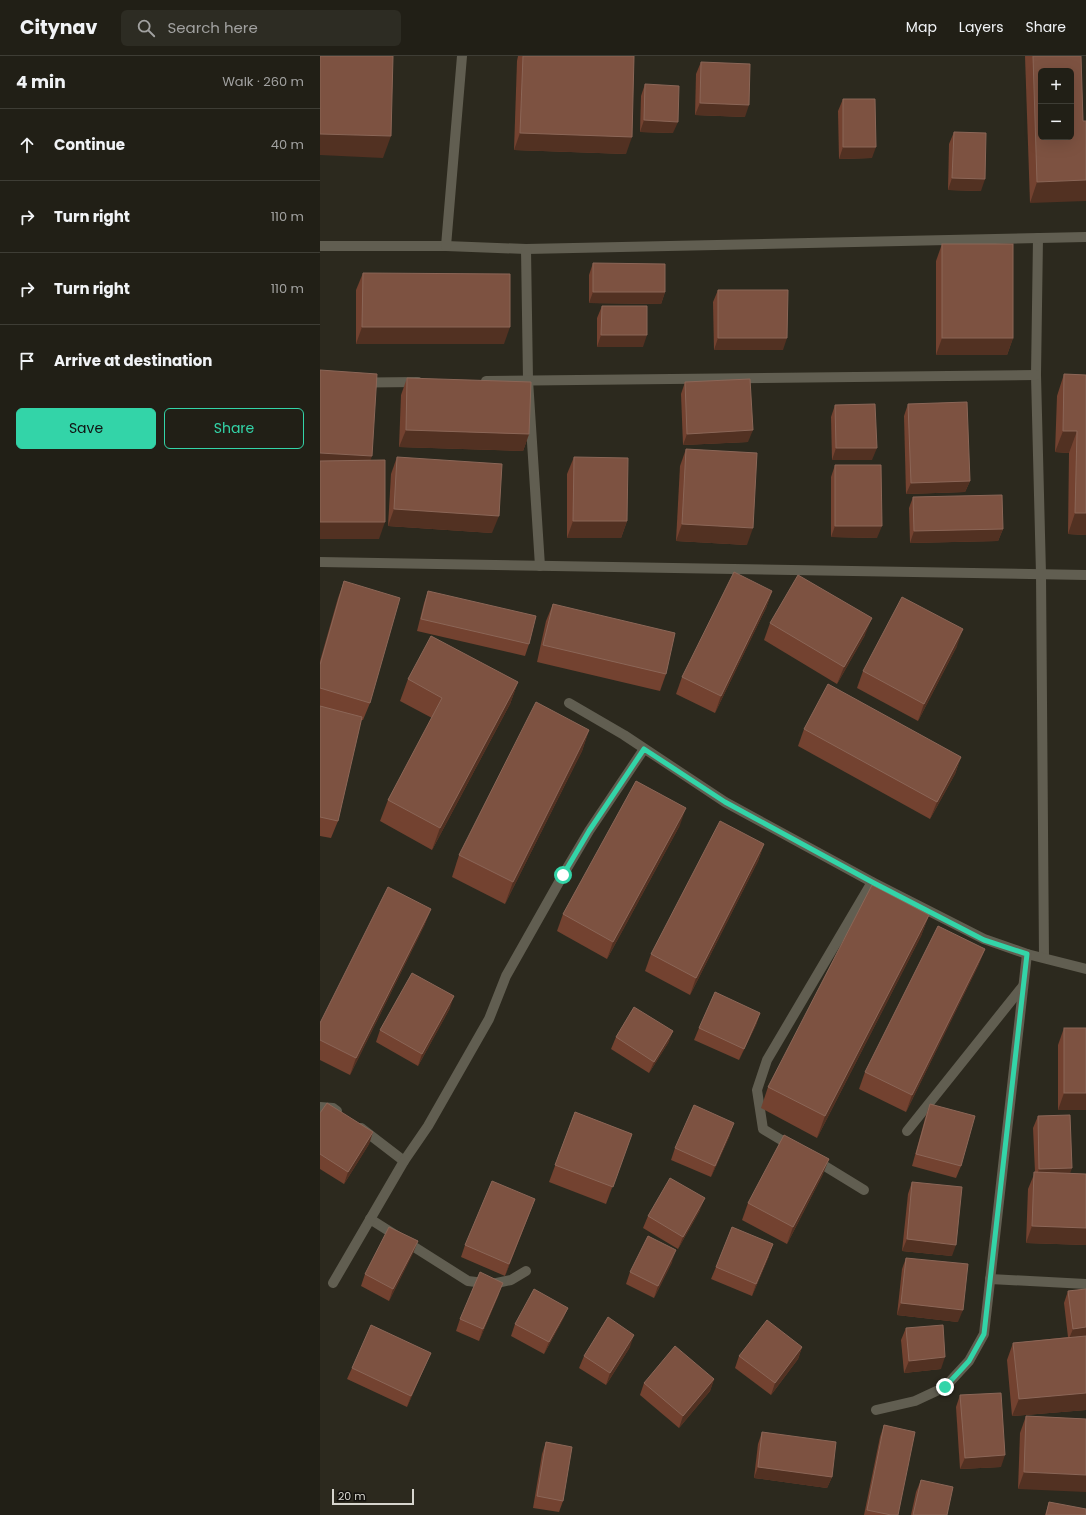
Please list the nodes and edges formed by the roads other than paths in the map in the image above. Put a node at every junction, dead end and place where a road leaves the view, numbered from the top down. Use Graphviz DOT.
graph roads {
  1 [pos="462,56"];
  2 [pos="1086,237"];
  3 [pos="1038,238"];
  4 [pos="320,246"];
  5 [pos="446,246"];
  6 [pos="526,249"];
  7 [pos="1036,375"];
  8 [pos="528,380"];
  9 [pos="426,382"];
  10 [pos="473,382"];
  11 [pos="320,383"];
  12 [pos="320,562"];
  13 [pos="540,566"];
  14 [pos="1042,574"];
  15 [pos="1086,574"];
  16 [pos="569,703"];
  17 [pos="644,749"];
  18 [pos="872,882"];
  19 [pos="1027,954"];
  20 [pos="1044,957"];
  21 [pos="1086,969"];
  22 [pos="1023,986"];
  23 [pos="320,1107"];
  24 [pos="343,1115"];
  25 [pos="353,1122"];
  26 [pos="907,1131"];
  27 [pos="404,1161"];
  28 [pos="864,1190"];
  29 [pos="370,1219"];
  30 [pos="526,1271"];
  31 [pos="990,1279"];
  32 [pos="333,1283"];
  33 [pos="1086,1284"];
  34 [pos="876,1410"];
  1 -- 5 [label="street"];
  2 -- 3 [label="street"];
  3 -- 6 [label="street"];
  3 -- 7 [label="street"];
  4 -- 5 [label="street"];
  5 -- 6 [label="street"];
  6 -- 8 [label="street"];
  7 -- 8 [label="street"];
  7 -- 14 [label="street"];
  8 -- 10 [label="street"];
  8 -- 13 [label="street"];
  9 -- 11 [label="street"];
  12 -- 13 [label="street"];
  13 -- 14 [label="street"];
  14 -- 15 [label="street"];
  14 -- 20 [label="street"];
  16 -- 17 [label="street"];
  17 -- 18 [label="street"];
  17 -- 27 [label="street"];
  18 -- 19 [label="street"];
  18 -- 28 [label="street"];
  19 -- 20 [label="street"];
  19 -- 22 [label="street"];
  20 -- 21 [label="street"];
  22 -- 26 [label="street"];
  22 -- 31 [label="street"];
  23 -- 24 [label="street"];
  25 -- 27 [label="street"];
  27 -- 29 [label="street"];
  29 -- 30 [label="street"];
  29 -- 32 [label="street"];
  31 -- 33 [label="street"];
  31 -- 34 [label="street"];
}
